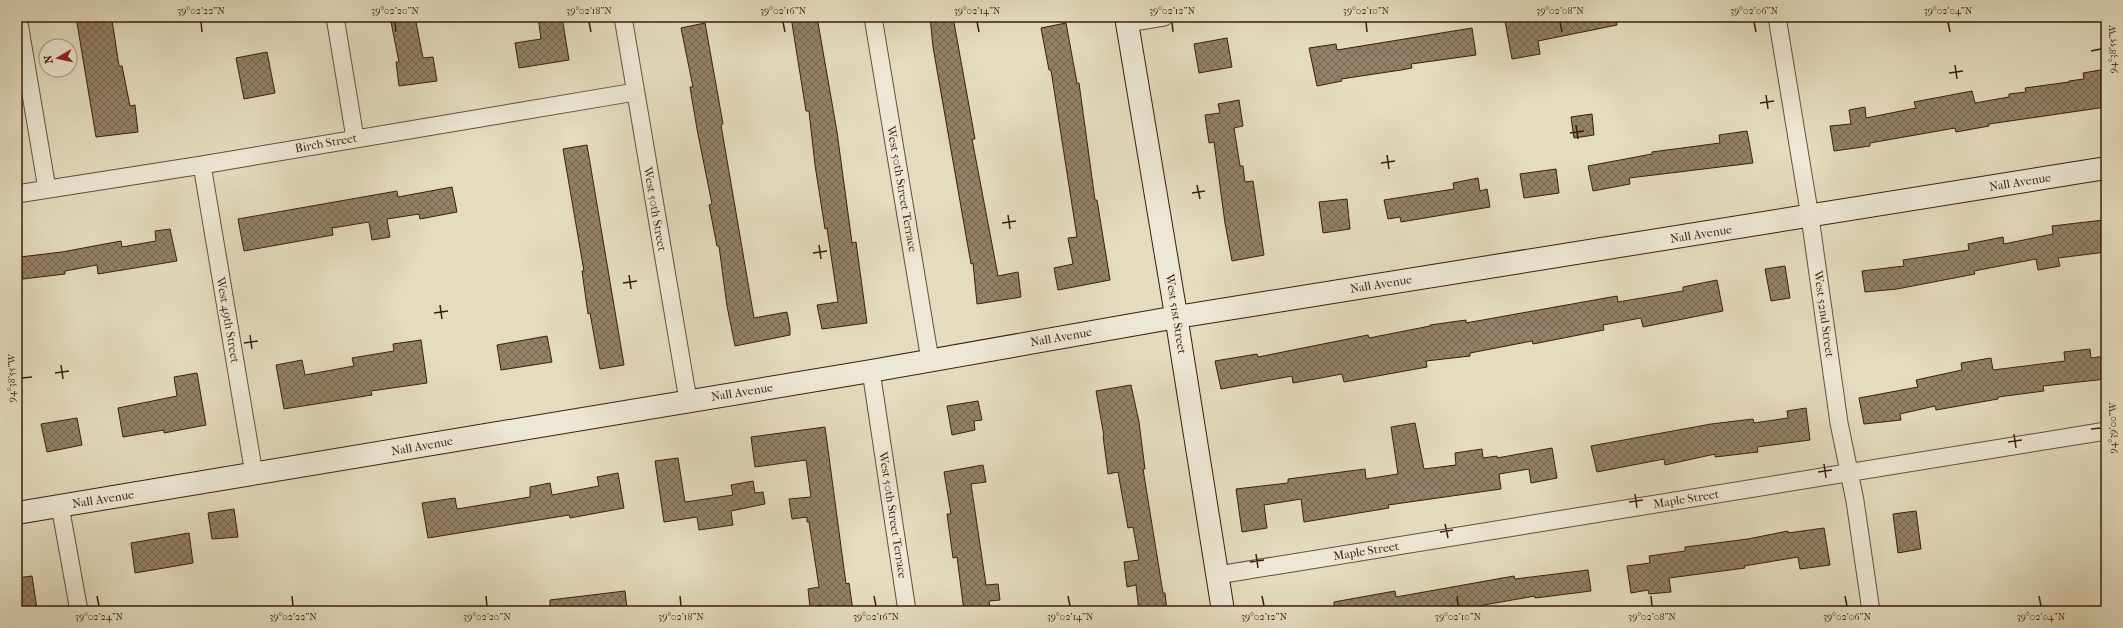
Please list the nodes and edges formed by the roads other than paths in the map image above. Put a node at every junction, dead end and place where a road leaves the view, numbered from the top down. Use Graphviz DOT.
graph roads {
  1 [pos="18,17"];
  2 [pos="335,17"];
  3 [pos="623,17"];
  4 [pos="873,17"];
  5 [pos="1164,17"];
  6 [pos="1777,17"];
  7 [pos="1126,20"];
  8 [pos="635,92"];
  9 [pos="355,138"];
  10 [pos="202,165"];
  11 [pos="2106,168"];
  12 [pos="47,188"];
  13 [pos="17,194"];
  14 [pos="1810,217"];
  15 [pos="1176,316"];
  16 [pos="930,360"];
  17 [pos="871,371"];
  18 [pos="688,400"];
  19 [pos="2106,430"];
  20 [pos="1848,473"];
  21 [pos="254,474"];
  22 [pos="60,506"];
  23 [pos="17,513"];
  24 [pos="1218,575"];
  25 [pos="79,611"];
  26 [pos="907,611"];
  27 [pos="1223,611"];
  28 [pos="1871,611"];
  1 -- 12 [label="street"];
  2 -- 9 [label="street"];
  3 -- 8 [label="street, West 50th Street"];
  4 -- 16 [label="street, West 50th Street Terrace"];
  5 -- 7 [label="street"];
  6 -- 14 [label="street, West 52nd Street"];
  7 -- 15 [label="street, West 51st Street"];
  8 -- 9 [label="street, Birch Street"];
  8 -- 18 [label="street, West 50th Street"];
  9 -- 10 [label="street, Birch Street"];
  10 -- 12 [label="street, Birch Street"];
  10 -- 21 [label="street, West 49th Street"];
  11 -- 14 [label="street, Nall Avenue"];
  12 -- 13 [label="street, Birch Street"];
  14 -- 15 [label="street, Nall Avenue"];
  14 -- 20 [label="street, West 52nd Street"];
  15 -- 16 [label="street, Nall Avenue"];
  15 -- 24 [label="street, West 51st Street"];
  16 -- 17 [label="street, Nall Avenue"];
  17 -- 18 [label="street, Nall Avenue"];
  17 -- 26 [label="street, West 50th Street Terrace"];
  18 -- 21 [label="street, Nall Avenue"];
  19 -- 20 [label="street, Maple Street"];
  20 -- 24 [label="street, Maple Street"];
  20 -- 28 [label="street, West 52nd Street"];
  21 -- 22 [label="street, Nall Avenue"];
  22 -- 23 [label="street, Nall Avenue"];
  22 -- 25 [label="street"];
  24 -- 27 [label="street, West 51st Street"];
}
